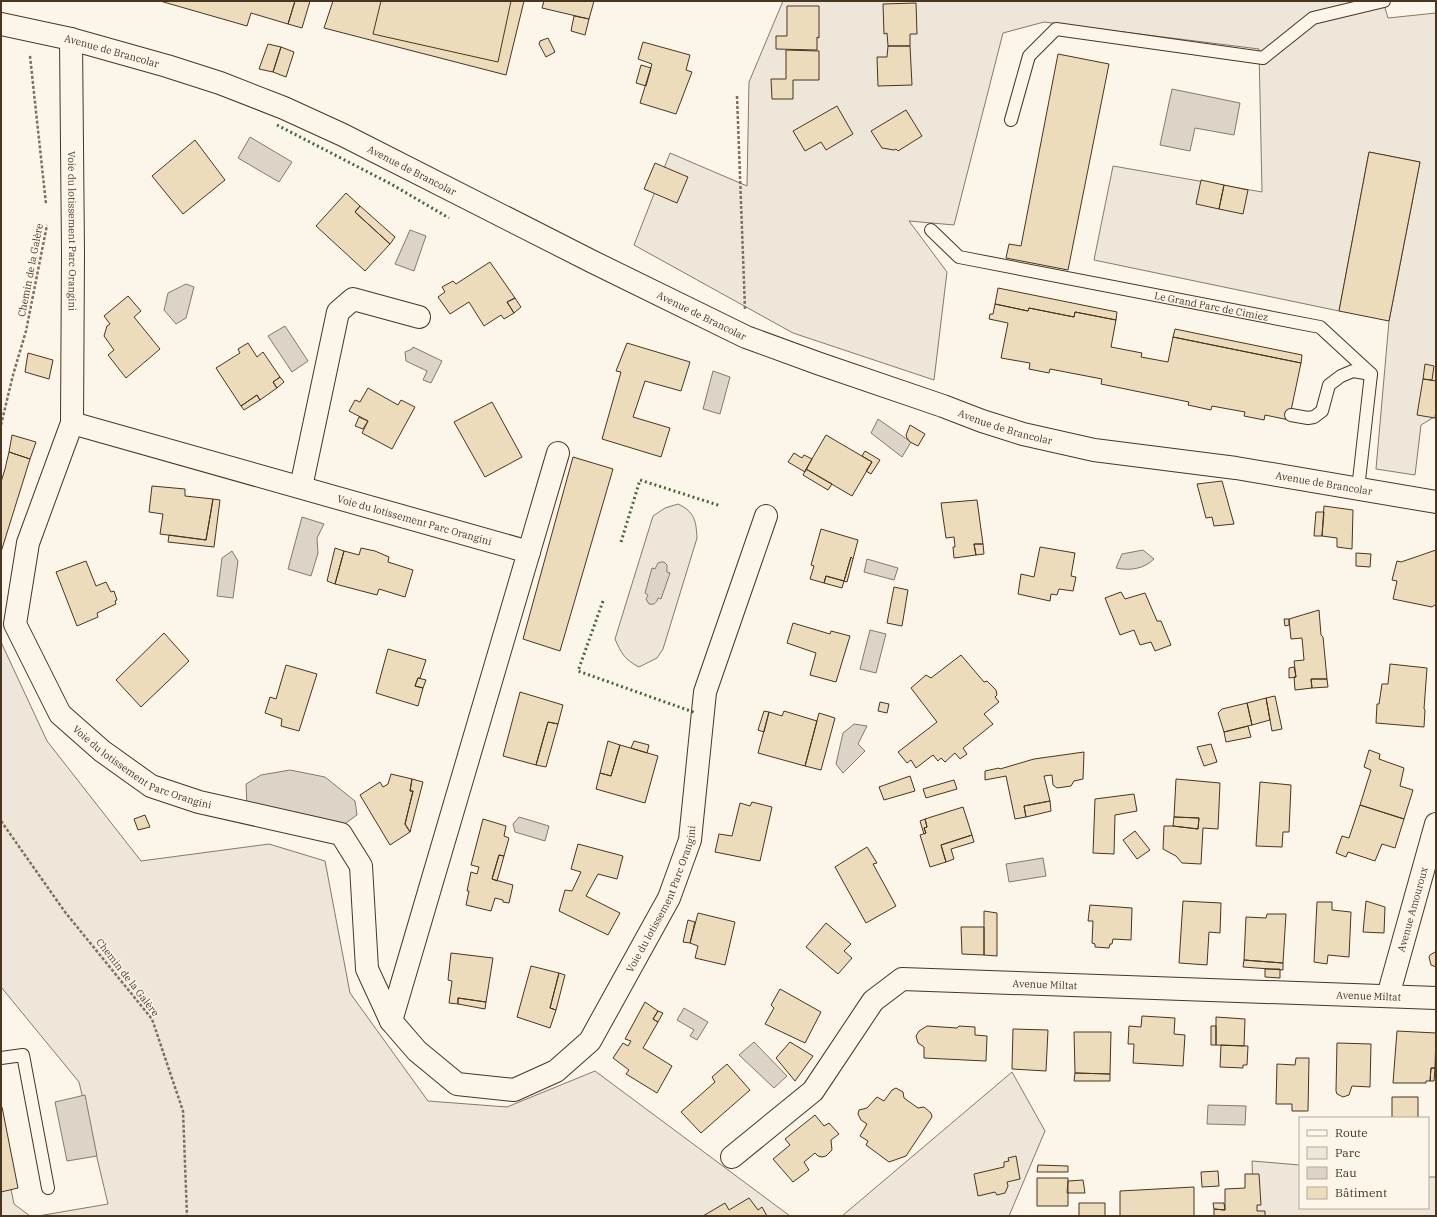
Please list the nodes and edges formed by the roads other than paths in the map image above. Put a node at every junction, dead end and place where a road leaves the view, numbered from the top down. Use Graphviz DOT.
graph roads {
  1 [pos="1384,1"];
  2 [pos="1,24"];
  3 [pos="71,40"];
  4 [pos="1011,120"];
  5 [pos="931,230"];
  6 [pos="420,317"];
  7 [pos="1371,374"];
  8 [pos="1291,414"];
  9 [pos="72,422"];
  10 [pos="558,453"];
  11 [pos="301,487"];
  12 [pos="1358,489"];
  13 [pos="1436,502"];
  14 [pos="766,516"];
  15 [pos="529,552"];
  16 [pos="1436,824"];
  17 [pos="1388,996"];
  18 [pos="1436,998"];
  19 [pos="391,1021"];
  20 [pos="1,1058"];
  21 [pos="732,1157"];
  22 [pos="48,1188"];
  1 -- 4 [label="lane"];
  2 -- 3 [label="street, Avenue de Brancolar"];
  3 -- 9 [label="street, Voie du lotissement Parc Orangini"];
  3 -- 12 [label="street, Avenue de Brancolar"];
  5 -- 7 [label="lane, Le Grand Parc de Cimiez"];
  6 -- 11 [label="street"];
  7 -- 8 [label="lane"];
  7 -- 12 [label="lane"];
  9 -- 11 [label="street, Voie du lotissement Parc Orangini"];
  9 -- 19 [label="street, Voie du lotissement Parc Orangini"];
  10 -- 15 [label="street"];
  11 -- 15 [label="street, Voie du lotissement Parc Orangini"];
  12 -- 13 [label="street, Avenue de Brancolar"];
  14 -- 19 [label="street, Voie du lotissement Parc Orangini"];
  15 -- 19 [label="street"];
  16 -- 17 [label="street, Avenue Amouroux"];
  17 -- 18 [label="street, Avenue Miltat"];
  17 -- 21 [label="street, Avenue Miltat"];
  20 -- 22 [label="lane"];
}
